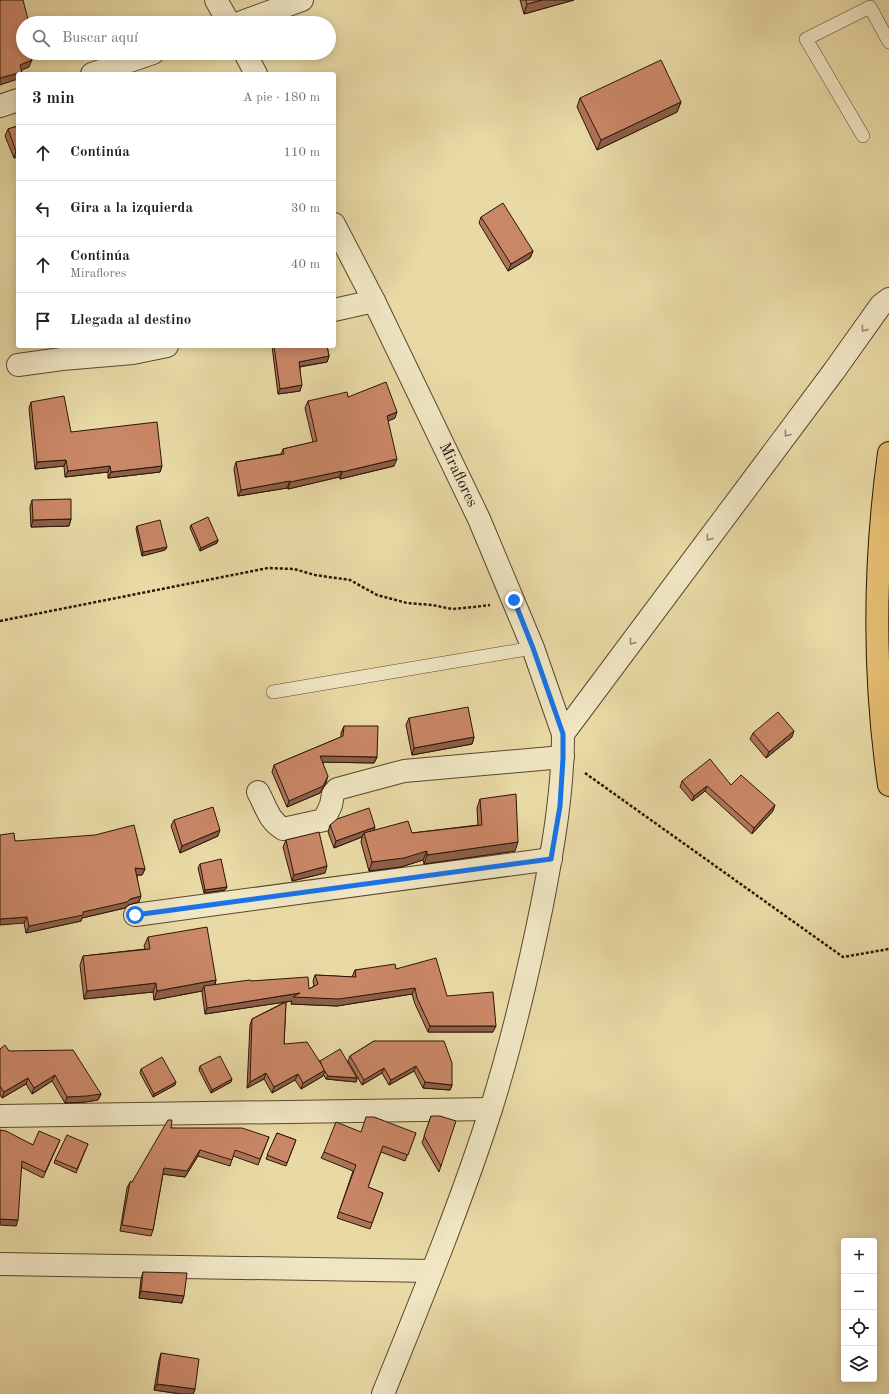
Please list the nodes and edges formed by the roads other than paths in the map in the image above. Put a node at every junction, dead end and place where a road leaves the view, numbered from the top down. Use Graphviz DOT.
graph roads {
  1 [pos="216,0"];
  2 [pos="302,0"];
  3 [pos="225,16"];
  4 [pos="258,16"];
  5 [pos="889,42"];
  6 [pos="133,60"];
  7 [pos="249,60"];
  8 [pos="98,72"];
  9 [pos="255,72"];
  10 [pos="16,101"];
  11 [pos="0,106"];
  12 [pos="863,136"];
  13 [pos="336,228"];
  14 [pos="889,299"];
  15 [pos="374,301"];
  16 [pos="336,310"];
  17 [pos="157,348"];
  18 [pos="18,365"];
  19 [pos="889,453"];
  20 [pos="533,648"];
  21 [pos="273,692"];
  22 [pos="563,734"];
  23 [pos="563,758"];
  24 [pos="889,785"];
  25 [pos="258,792"];
  26 [pos="551,859"];
  27 [pos="135,915"];
  28 [pos="491,1109"];
  29 [pos="0,1116"];
  30 [pos="0,1264"];
  31 [pos="432,1271"];
  32 [pos="384,1394"];
  1 -- 3 [label="street"];
  2 -- 4 [label="street"];
  5 -- 12 [label="lane"];
  6 -- 8 [label="street"];
  7 -- 9 [label="street"];
  10 -- 11 [label="street"];
  13 -- 15 [label="street, Miraflores"];
  14 -- 22 [label="street, one-way"];
  15 -- 16 [label="street"];
  15 -- 20 [label="street, Miraflores"];
  17 -- 18 [label="street"];
  19 -- 24 [label="main road"];
  20 -- 21 [label="lane"];
  20 -- 22 [label="street, Miraflores"];
  22 -- 23 [label="street, Miraflores"];
  23 -- 25 [label="street"];
  23 -- 26 [label="street, Miraflores"];
  26 -- 27 [label="street"];
  26 -- 28 [label="street, Miraflores"];
  28 -- 29 [label="street"];
  28 -- 31 [label="street, Miraflores"];
  30 -- 31 [label="street"];
  31 -- 32 [label="street, Miraflores"];
}
